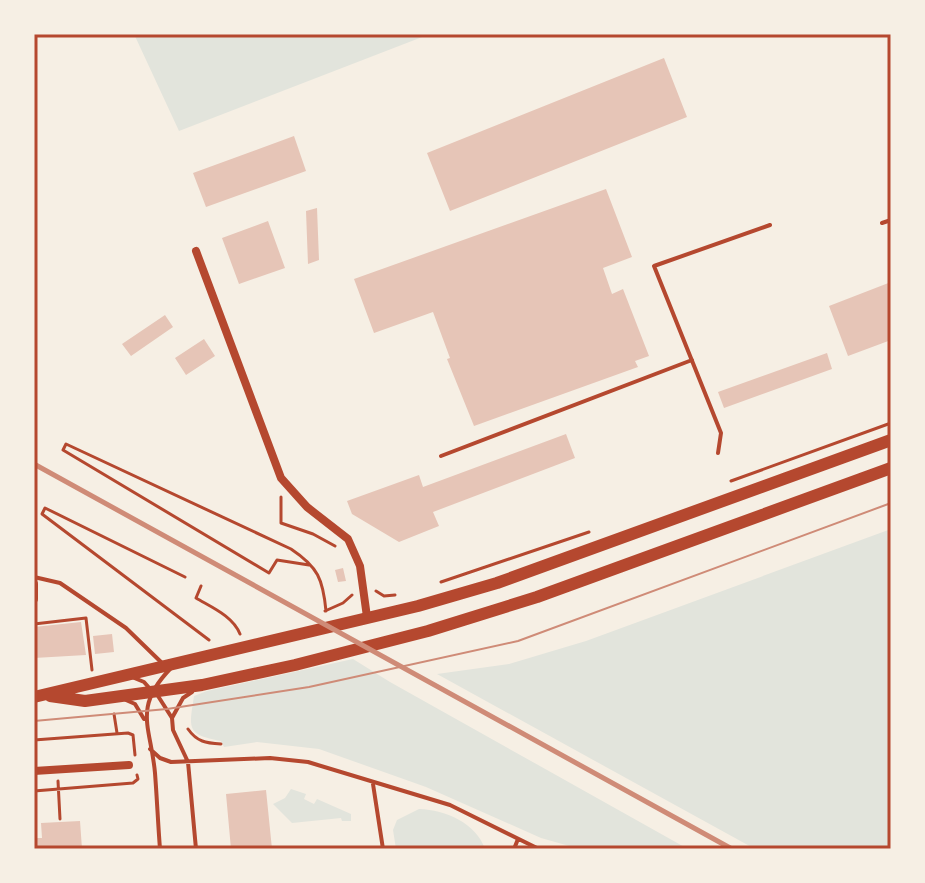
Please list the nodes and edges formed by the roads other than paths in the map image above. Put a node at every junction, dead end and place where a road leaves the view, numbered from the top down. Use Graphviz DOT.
graph roads {
  1 [pos="891,220"];
  2 [pos="882,223"];
  3 [pos="770,225"];
  4 [pos="196,251"];
  5 [pos="692,360"];
  6 [pos="891,440"];
  7 [pos="718,453"];
  8 [pos="441,456"];
  9 [pos="891,468"];
  10 [pos="34,577"];
  11 [pos="34,584"];
  12 [pos="34,599"];
  13 [pos="367,617"];
  14 [pos="185,660"];
  15 [pos="164,665"];
  16 [pos="118,676"];
  17 [pos="202,685"];
  18 [pos="154,692"];
  19 [pos="40,696"];
  20 [pos="116,697"];
  21 [pos="172,718"];
  22 [pos="145,721"];
  23 [pos="150,749"];
  24 [pos="188,762"];
  25 [pos="129,765"];
  26 [pos="34,771"];
  27 [pos="373,783"];
  28 [pos="518,839"];
  29 [pos="160,849"];
  30 [pos="196,849"];
  31 [pos="383,849"];
  32 [pos="514,849"];
  33 [pos="539,849"];
  1 -- 2 [label="lane"];
  3 -- 5 [label="lane"];
  4 -- 13 [label="street"];
  5 -- 7 [label="lane"];
  5 -- 8 [label="lane"];
  6 -- 13 [label="highway"];
  9 -- 17 [label="highway"];
  10 -- 15 [label="lane"];
  11 -- 12 [label="street"];
  13 -- 14 [label="highway"];
  14 -- 15 [label="highway"];
  14 -- 18 [label="lane"];
  15 -- 16 [label="highway"];
  16 -- 18 [label="lane"];
  16 -- 19 [label="highway"];
  17 -- 18 [label="highway"];
  17 -- 21 [label="lane"];
  18 -- 20 [label="highway"];
  18 -- 21 [label="lane"];
  18 -- 22 [label="lane"];
  19 -- 20 [label="highway"];
  20 -- 22 [label="lane"];
  21 -- 24 [label="lane"];
  22 -- 23 [label="lane"];
  23 -- 24 [label="lane"];
  23 -- 29 [label="lane"];
  24 -- 27 [label="lane"];
  24 -- 30 [label="lane"];
  25 -- 26 [label="street"];
  27 -- 28 [label="lane"];
  27 -- 31 [label="lane"];
  28 -- 32 [label="lane"];
  28 -- 33 [label="lane"];
}
